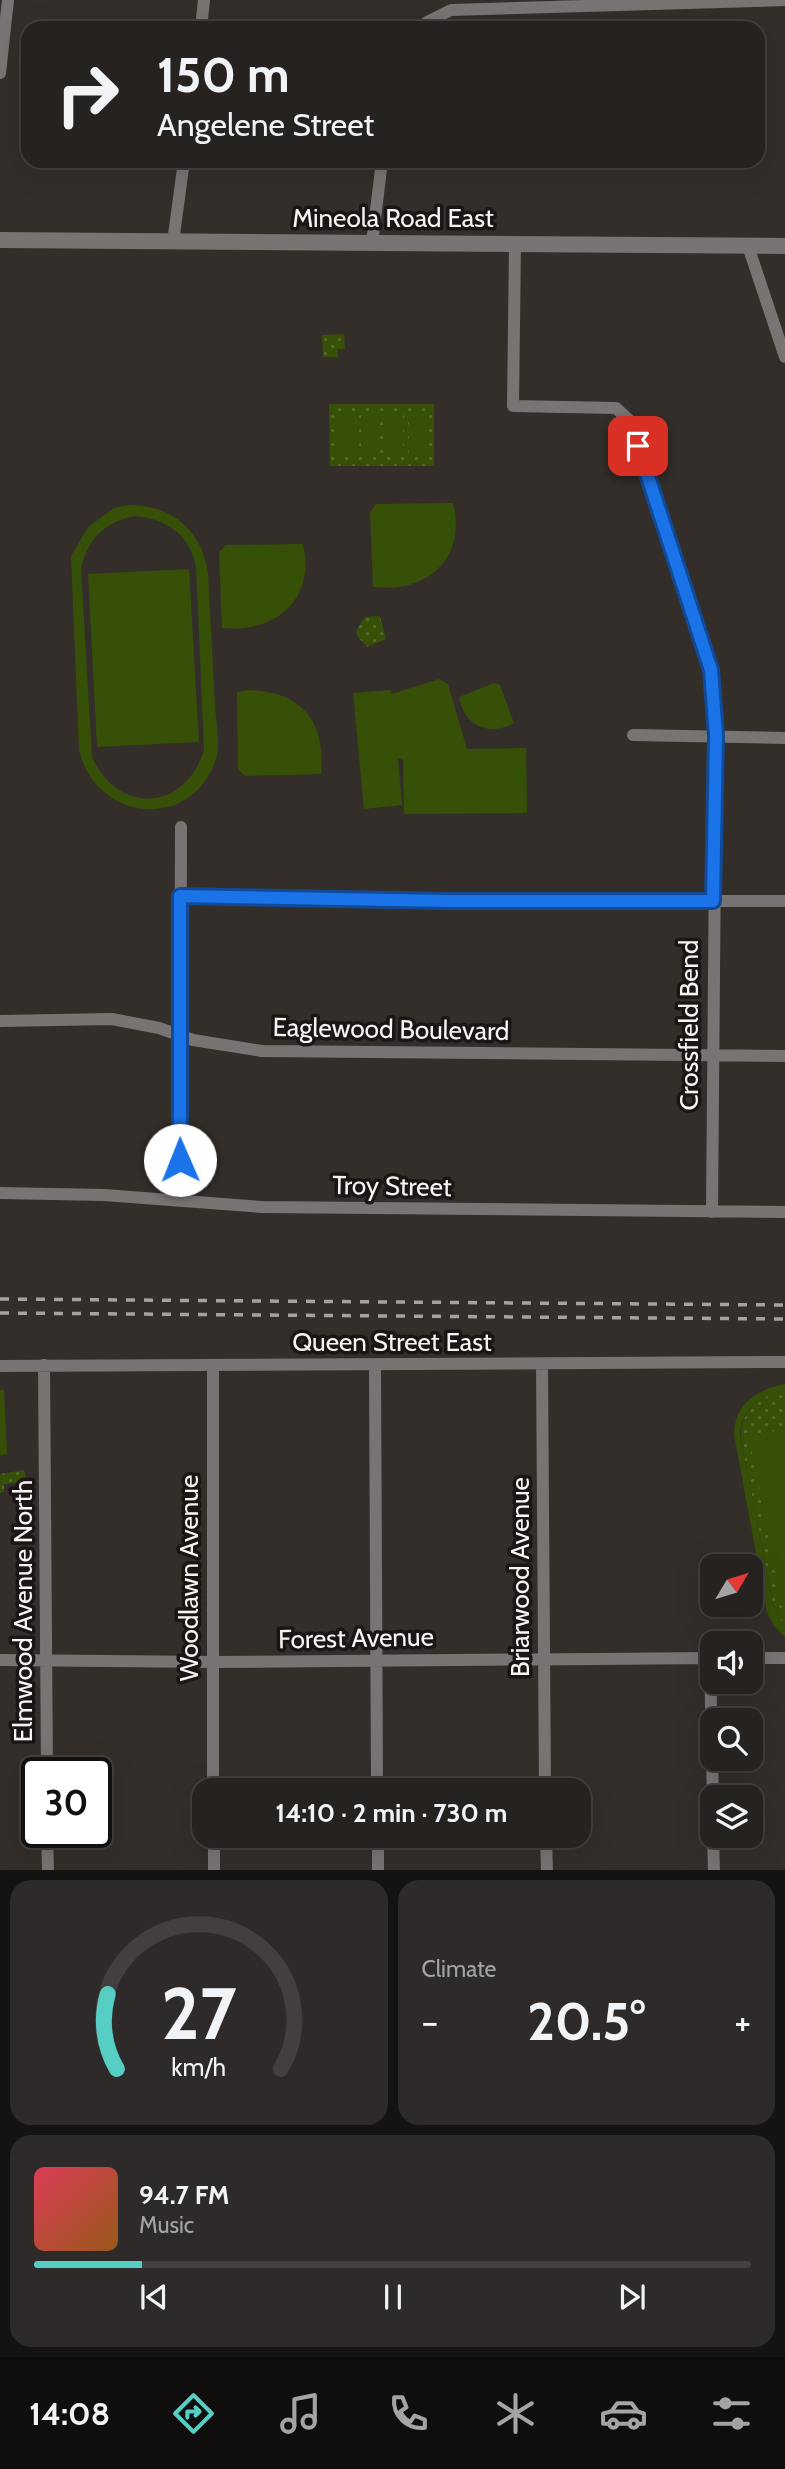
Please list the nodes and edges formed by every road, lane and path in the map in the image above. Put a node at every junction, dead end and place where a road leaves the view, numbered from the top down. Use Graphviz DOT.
graph roads {
  1 [pos="8,0"];
  2 [pos="204,0"];
  3 [pos="785,1"];
  4 [pos="202,21"];
  5 [pos="433,21"];
  6 [pos="0,73"];
  7 [pos="183,168"];
  8 [pos="381,168"];
  9 [pos="0,240"];
  10 [pos="173,242"];
  11 [pos="372,243"];
  12 [pos="515,244"];
  13 [pos="748,246"];
  14 [pos="785,246"];
  15 [pos="785,357"];
  16 [pos="633,735"];
  17 [pos="716,736"];
  18 [pos="785,738"];
  19 [pos="181,827"];
  20 [pos="180,896"];
  21 [pos="713,901"];
  22 [pos="785,901"];
  23 [pos="0,1021"];
  24 [pos="178,1036"];
  25 [pos="711,1056"];
  26 [pos="785,1056"];
  27 [pos="0,1193"];
  28 [pos="177,1199"];
  29 [pos="712,1212"];
  30 [pos="785,1212"];
  31 [pos="785,1362"];
  32 [pos="542,1364"];
  33 [pos="44,1365"];
  34 [pos="212,1365"];
  35 [pos="375,1365"];
  36 [pos="0,1366"];
  37 [pos="700,1658"];
  38 [pos="763,1658"];
  39 [pos="785,1658"];
  40 [pos="542,1659"];
  41 [pos="0,1660"];
  42 [pos="46,1660"];
  43 [pos="375,1661"];
  44 [pos="212,1662"];
  45 [pos="47,1757"];
  46 [pos="213,1778"];
  47 [pos="377,1778"];
  48 [pos="545,1778"];
  49 [pos="47,1848"];
  50 [pos="214,1848"];
  51 [pos="378,1848"];
  52 [pos="546,1848"];
  53 [pos="713,1848"];
  54 [pos="48,1870"];
  55 [pos="214,1870"];
  56 [pos="378,1870"];
  57 [pos="547,1870"];
  58 [pos="714,1870"];
  1 -- 6 [label="street"];
  2 -- 4 [label="street"];
  3 -- 5 [label="street"];
  7 -- 10 [label="street"];
  8 -- 11 [label="street"];
  9 -- 10 [label="street, Mineola Road East"];
  10 -- 11 [label="street, Mineola Road East"];
  11 -- 12 [label="street, Mineola Road East"];
  12 -- 13 [label="street, Mineola Road East"];
  12 -- 17 [label="street, Crossfield Bend"];
  13 -- 14 [label="street, Mineola Road East"];
  13 -- 15 [label="street"];
  16 -- 17 [label="street"];
  17 -- 18 [label="street"];
  17 -- 21 [label="street, Crossfield Bend"];
  19 -- 20 [label="street"];
  20 -- 21 [label="street"];
  20 -- 24 [label="street"];
  21 -- 22 [label="street"];
  21 -- 25 [label="street, Crossfield Bend"];
  23 -- 24 [label="street, Eaglewood Boulevard"];
  24 -- 25 [label="street, Eaglewood Boulevard"];
  24 -- 28 [label="street"];
  25 -- 26 [label="street, Eaglewood Boulevard"];
  25 -- 29 [label="street, Crossfield Bend"];
  27 -- 28 [label="street, Troy Street"];
  28 -- 29 [label="street, Troy Street"];
  29 -- 30 [label="street, Troy Street"];
  31 -- 32 [label="street, Queen Street East"];
  32 -- 35 [label="street, Queen Street East"];
  32 -- 40 [label="street, Briarwood Avenue"];
  33 -- 34 [label="street, Queen Street East"];
  33 -- 36 [label="street, Queen Street East"];
  33 -- 42 [label="street, Elmwood Avenue North"];
  34 -- 35 [label="street, Queen Street East"];
  34 -- 44 [label="street, Woodlawn Avenue"];
  35 -- 43 [label="street"];
  37 -- 40 [label="street, Forest Avenue"];
  38 -- 39 [label="street"];
  40 -- 43 [label="street, Forest Avenue"];
  40 -- 48 [label="street, Briarwood Avenue"];
  41 -- 42 [label="street, Forest Avenue"];
  42 -- 44 [label="street, Forest Avenue"];
  42 -- 45 [label="street, Elmwood Avenue North"];
  43 -- 44 [label="street, Forest Avenue"];
  43 -- 47 [label="street"];
  44 -- 46 [label="street, Woodlawn Avenue"];
  49 -- 54 [label="street"];
  50 -- 55 [label="street"];
  51 -- 56 [label="street"];
  52 -- 57 [label="street"];
  53 -- 58 [label="street"];
}
